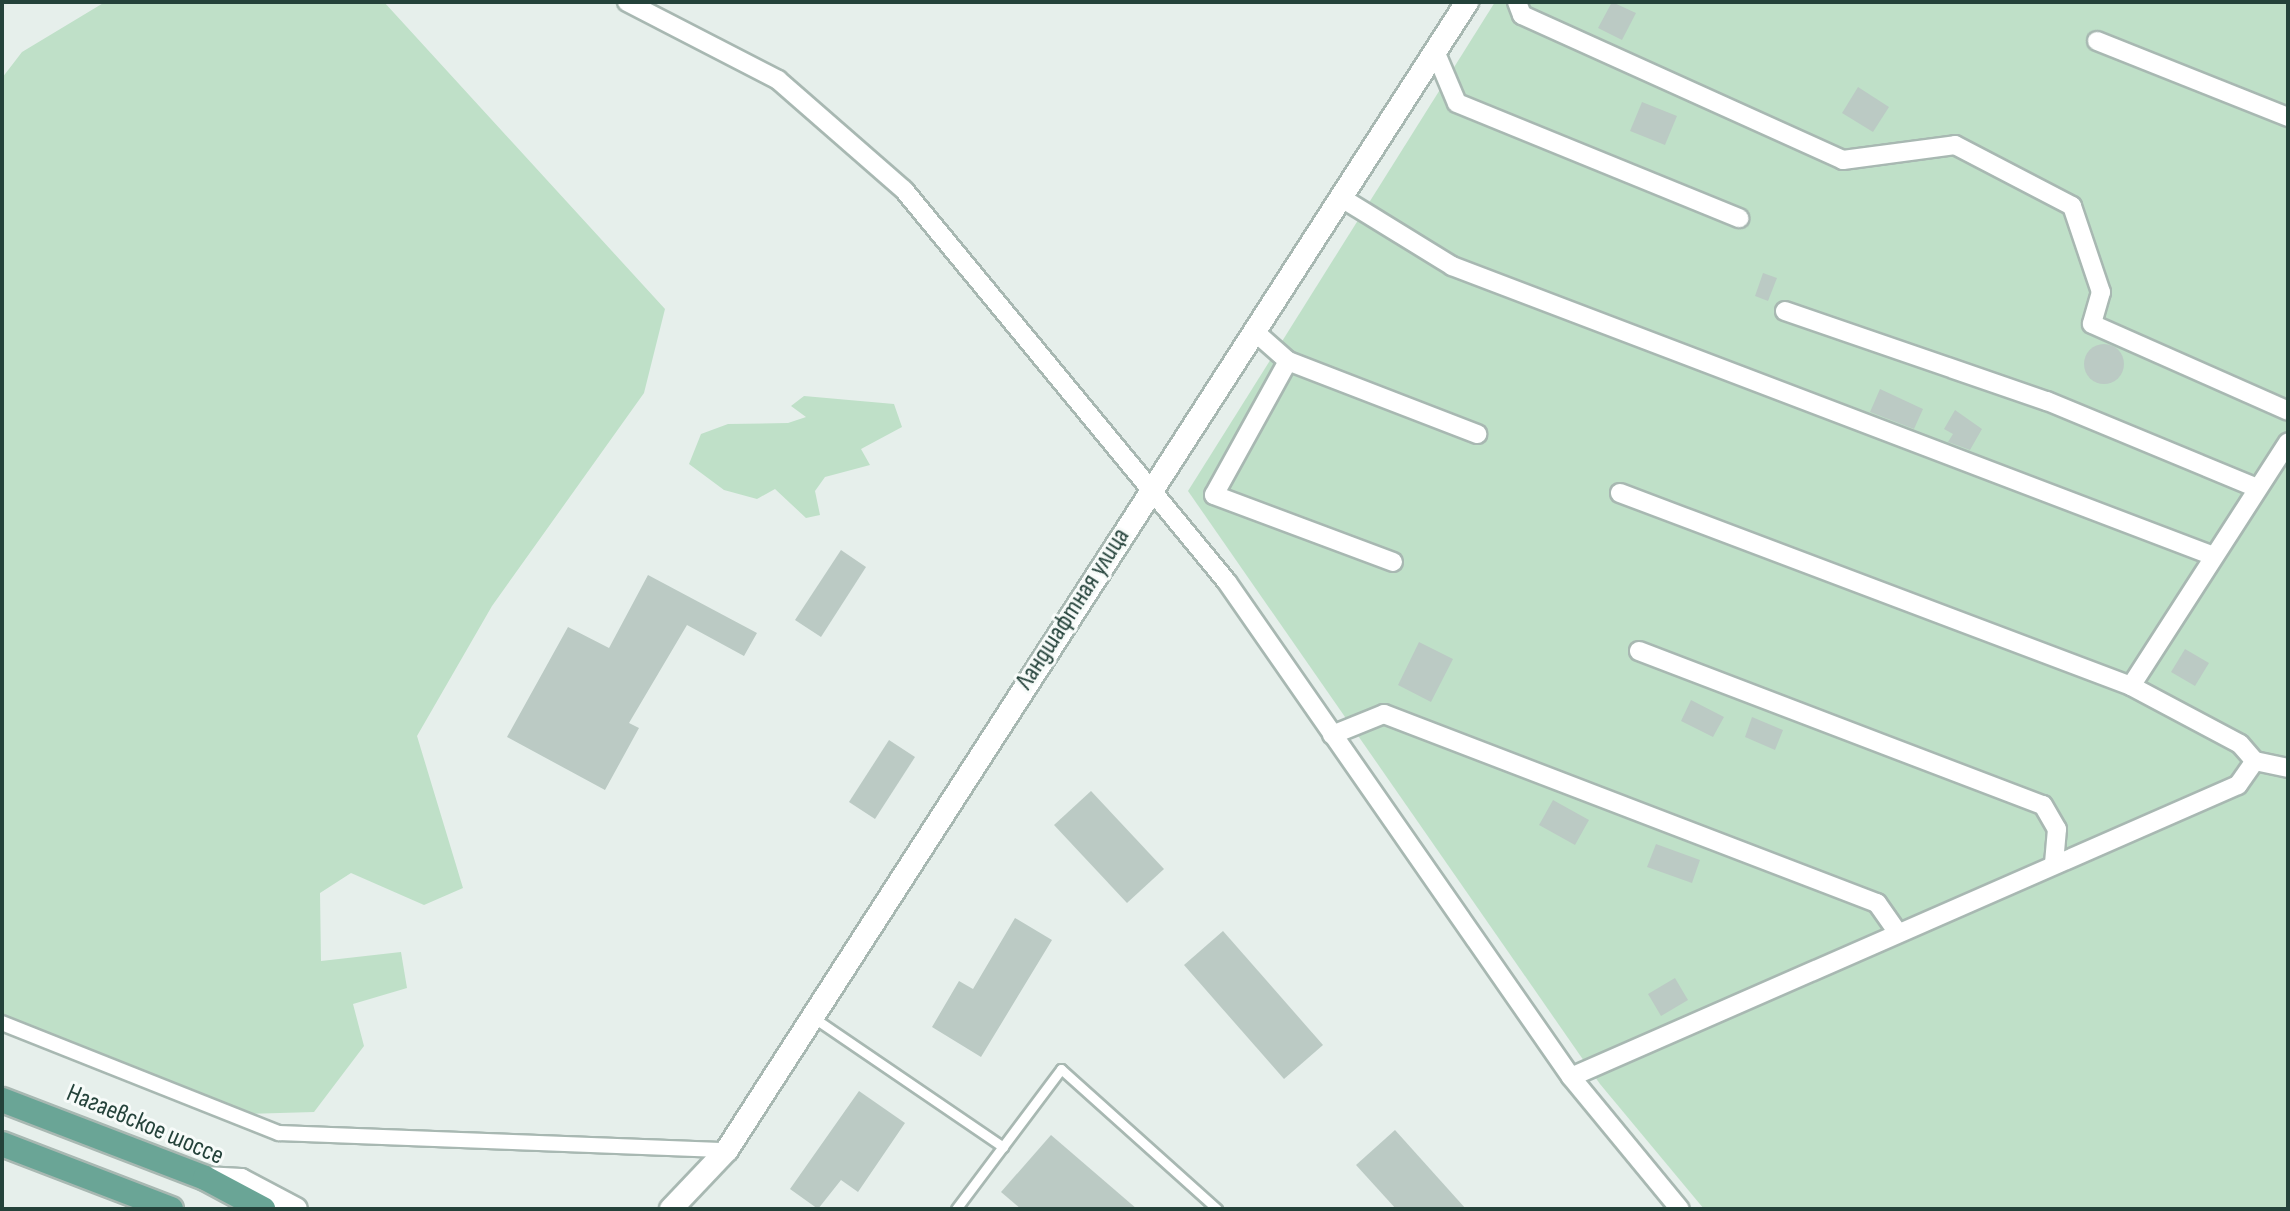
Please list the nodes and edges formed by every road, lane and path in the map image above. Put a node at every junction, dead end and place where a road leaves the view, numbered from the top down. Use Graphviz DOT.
graph roads {
  1 [pos="627,2"];
  2 [pos="1467,2"];
  3 [pos="1517,2"];
  4 [pos="2097,41"];
  5 [pos="1435,51"];
  6 [pos="2288,117"];
  7 [pos="1340,197"];
  8 [pos="1739,218"];
  9 [pos="1785,311"];
  10 [pos="1254,331"];
  11 [pos="1288,361"];
  12 [pos="2288,411"];
  13 [pos="1477,434"];
  14 [pos="2288,442"];
  15 [pos="1152,485"];
  16 [pos="2257,488"];
  17 [pos="1620,493"];
  18 [pos="2211,555"];
  19 [pos="1393,562"];
  20 [pos="1639,651"];
  21 [pos="2131,686"];
  22 [pos="1332,735"];
  23 [pos="2255,761"];
  24 [pos="2288,768"];
  25 [pos="2054,862"];
  26 [pos="1897,932"];
  27 [pos="812,1016"];
  28 [pos="2,1023"];
  29 [pos="1571,1077"];
  30 [pos="2,1100"];
  31 [pos="2,1144"];
  32 [pos="1003,1147"];
  33 [pos="727,1150"];
  34 [pos="205,1178"];
  35 [pos="159,1206"];
  36 [pos="263,1209"];
  37 [pos="296,1209"];
  38 [pos="671,1209"];
  39 [pos="956,1209"];
  40 [pos="1217,1209"];
  41 [pos="1680,1209"];
  1 -- 15 [label="street"];
  2 -- 5 [label="street, Ландшафтная улица"];
  3 -- 12 [label="street"];
  4 -- 6 [label="street"];
  5 -- 7 [label="street, Ландшафтная улица"];
  5 -- 8 [label="street"];
  7 -- 10 [label="street, Ландшафтная улица"];
  7 -- 18 [label="street"];
  9 -- 16 [label="street"];
  10 -- 11 [label="street"];
  10 -- 15 [label="street, Ландшафтная улица"];
  11 -- 13 [label="street"];
  11 -- 19 [label="street"];
  14 -- 16 [label="street"];
  15 -- 22 [label="street"];
  15 -- 27 [label="street, Ландшафтная улица"];
  16 -- 18 [label="street"];
  17 -- 21 [label="street"];
  18 -- 21 [label="street"];
  20 -- 25 [label="street"];
  21 -- 23 [label="street"];
  22 -- 26 [label="street"];
  22 -- 29 [label="street"];
  23 -- 24 [label="street"];
  23 -- 25 [label="street"];
  25 -- 26 [label="street"];
  26 -- 29 [label="street"];
  27 -- 32 [label="lane"];
  27 -- 33 [label="street, Ландшафтная улица"];
  28 -- 33 [label="street"];
  29 -- 41 [label="street"];
  30 -- 34 [label="main road, Нагаевское шоссе"];
  31 -- 35 [label="main road"];
  32 -- 39 [label="lane"];
  32 -- 40 [label="lane"];
  33 -- 38 [label="street, Ландшафтная улица"];
  34 -- 36 [label="main road, Нагаевское шоссе"];
  34 -- 37 [label="street"];
}
